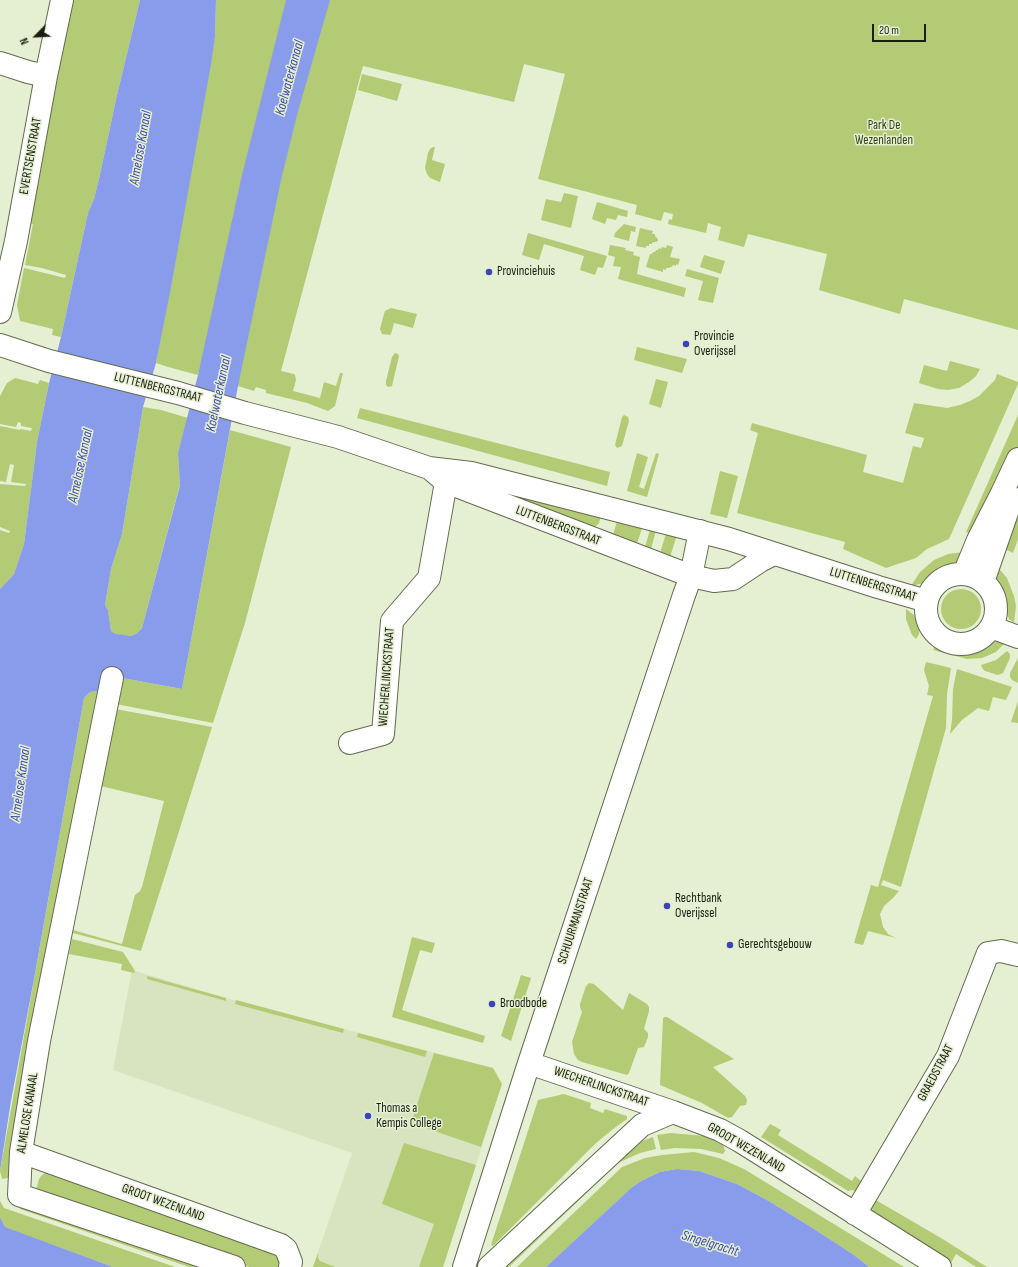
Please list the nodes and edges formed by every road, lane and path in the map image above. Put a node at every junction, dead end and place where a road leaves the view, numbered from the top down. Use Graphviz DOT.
graph roads {
  1 [pos="62,0"];
  2 [pos="0,62"];
  3 [pos="46,76"];
  4 [pos="8,238"];
  5 [pos="0,312"];
  6 [pos="0,345"];
  7 [pos="1018,459"];
  8 [pos="429,468"];
  9 [pos="446,482"];
  10 [pos="1018,483"];
  11 [pos="700,531"];
  12 [pos="774,554"];
  13 [pos="691,576"];
  14 [pos="974,578"];
  15 [pos="927,601"];
  16 [pos="991,627"];
  17 [pos="1018,637"];
  18 [pos="112,678"];
  19 [pos="350,743"];
  20 [pos="1018,955"];
  21 [pos="529,1063"];
  22 [pos="673,1112"];
  23 [pos="21,1152"];
  24 [pos="855,1214"];
  25 [pos="234,1267"];
  26 [pos="290,1267"];
  27 [pos="464,1267"];
  28 [pos="489,1267"];
  29 [pos="940,1267"];
  1 -- 3 [label="street, EVERTSENSTRAAT"];
  2 -- 3 [label="street"];
  3 -- 4 [label="street, EVERTSENSTRAAT"];
  4 -- 5 [label="street, EVERTSENSTRAAT"];
  6 -- 8 [label="street, LUTTENBERGSTRAAT"];
  7 -- 14 [label="street"];
  8 -- 9 [label="street, LUTTENBERGSTRAAT"];
  8 -- 11 [label="street, LUTTENBERGSTRAAT"];
  9 -- 13 [label="street, LUTTENBERGSTRAAT"];
  9 -- 19 [label="street, WIECHERLINCKSTRAAT"];
  10 -- 14 [label="street"];
  11 -- 12 [label="street, LUTTENBERGSTRAAT"];
  11 -- 13 [label="street"];
  12 -- 13 [label="street, LUTTENBERGSTRAAT"];
  12 -- 15 [label="street, LUTTENBERGSTRAAT"];
  13 -- 21 [label="street, SCHUURMANSTRAAT"];
  14 -- 15 [label="street, LUTTENBERGSTRAAT"];
  14 -- 16 [label="street"];
  15 -- 16 [label="street, LUTTENBERGSTRAAT"];
  16 -- 17 [label="street"];
  18 -- 23 [label="street, ALMELOSE KANAAL"];
  20 -- 24 [label="street, GRAEDSTRAAT"];
  21 -- 22 [label="street, WIECHERLINCKSTRAAT"];
  21 -- 27 [label="street, SCHUURMANSTRAAT"];
  22 -- 24 [label="street, GROOT WEZENLAND"];
  22 -- 28 [label="street"];
  23 -- 25 [label="street, ALMELOSE KANAAL"];
  23 -- 26 [label="street, GROOT WEZENLAND"];
  24 -- 29 [label="street, GROOT WEZENLAND"];
}
